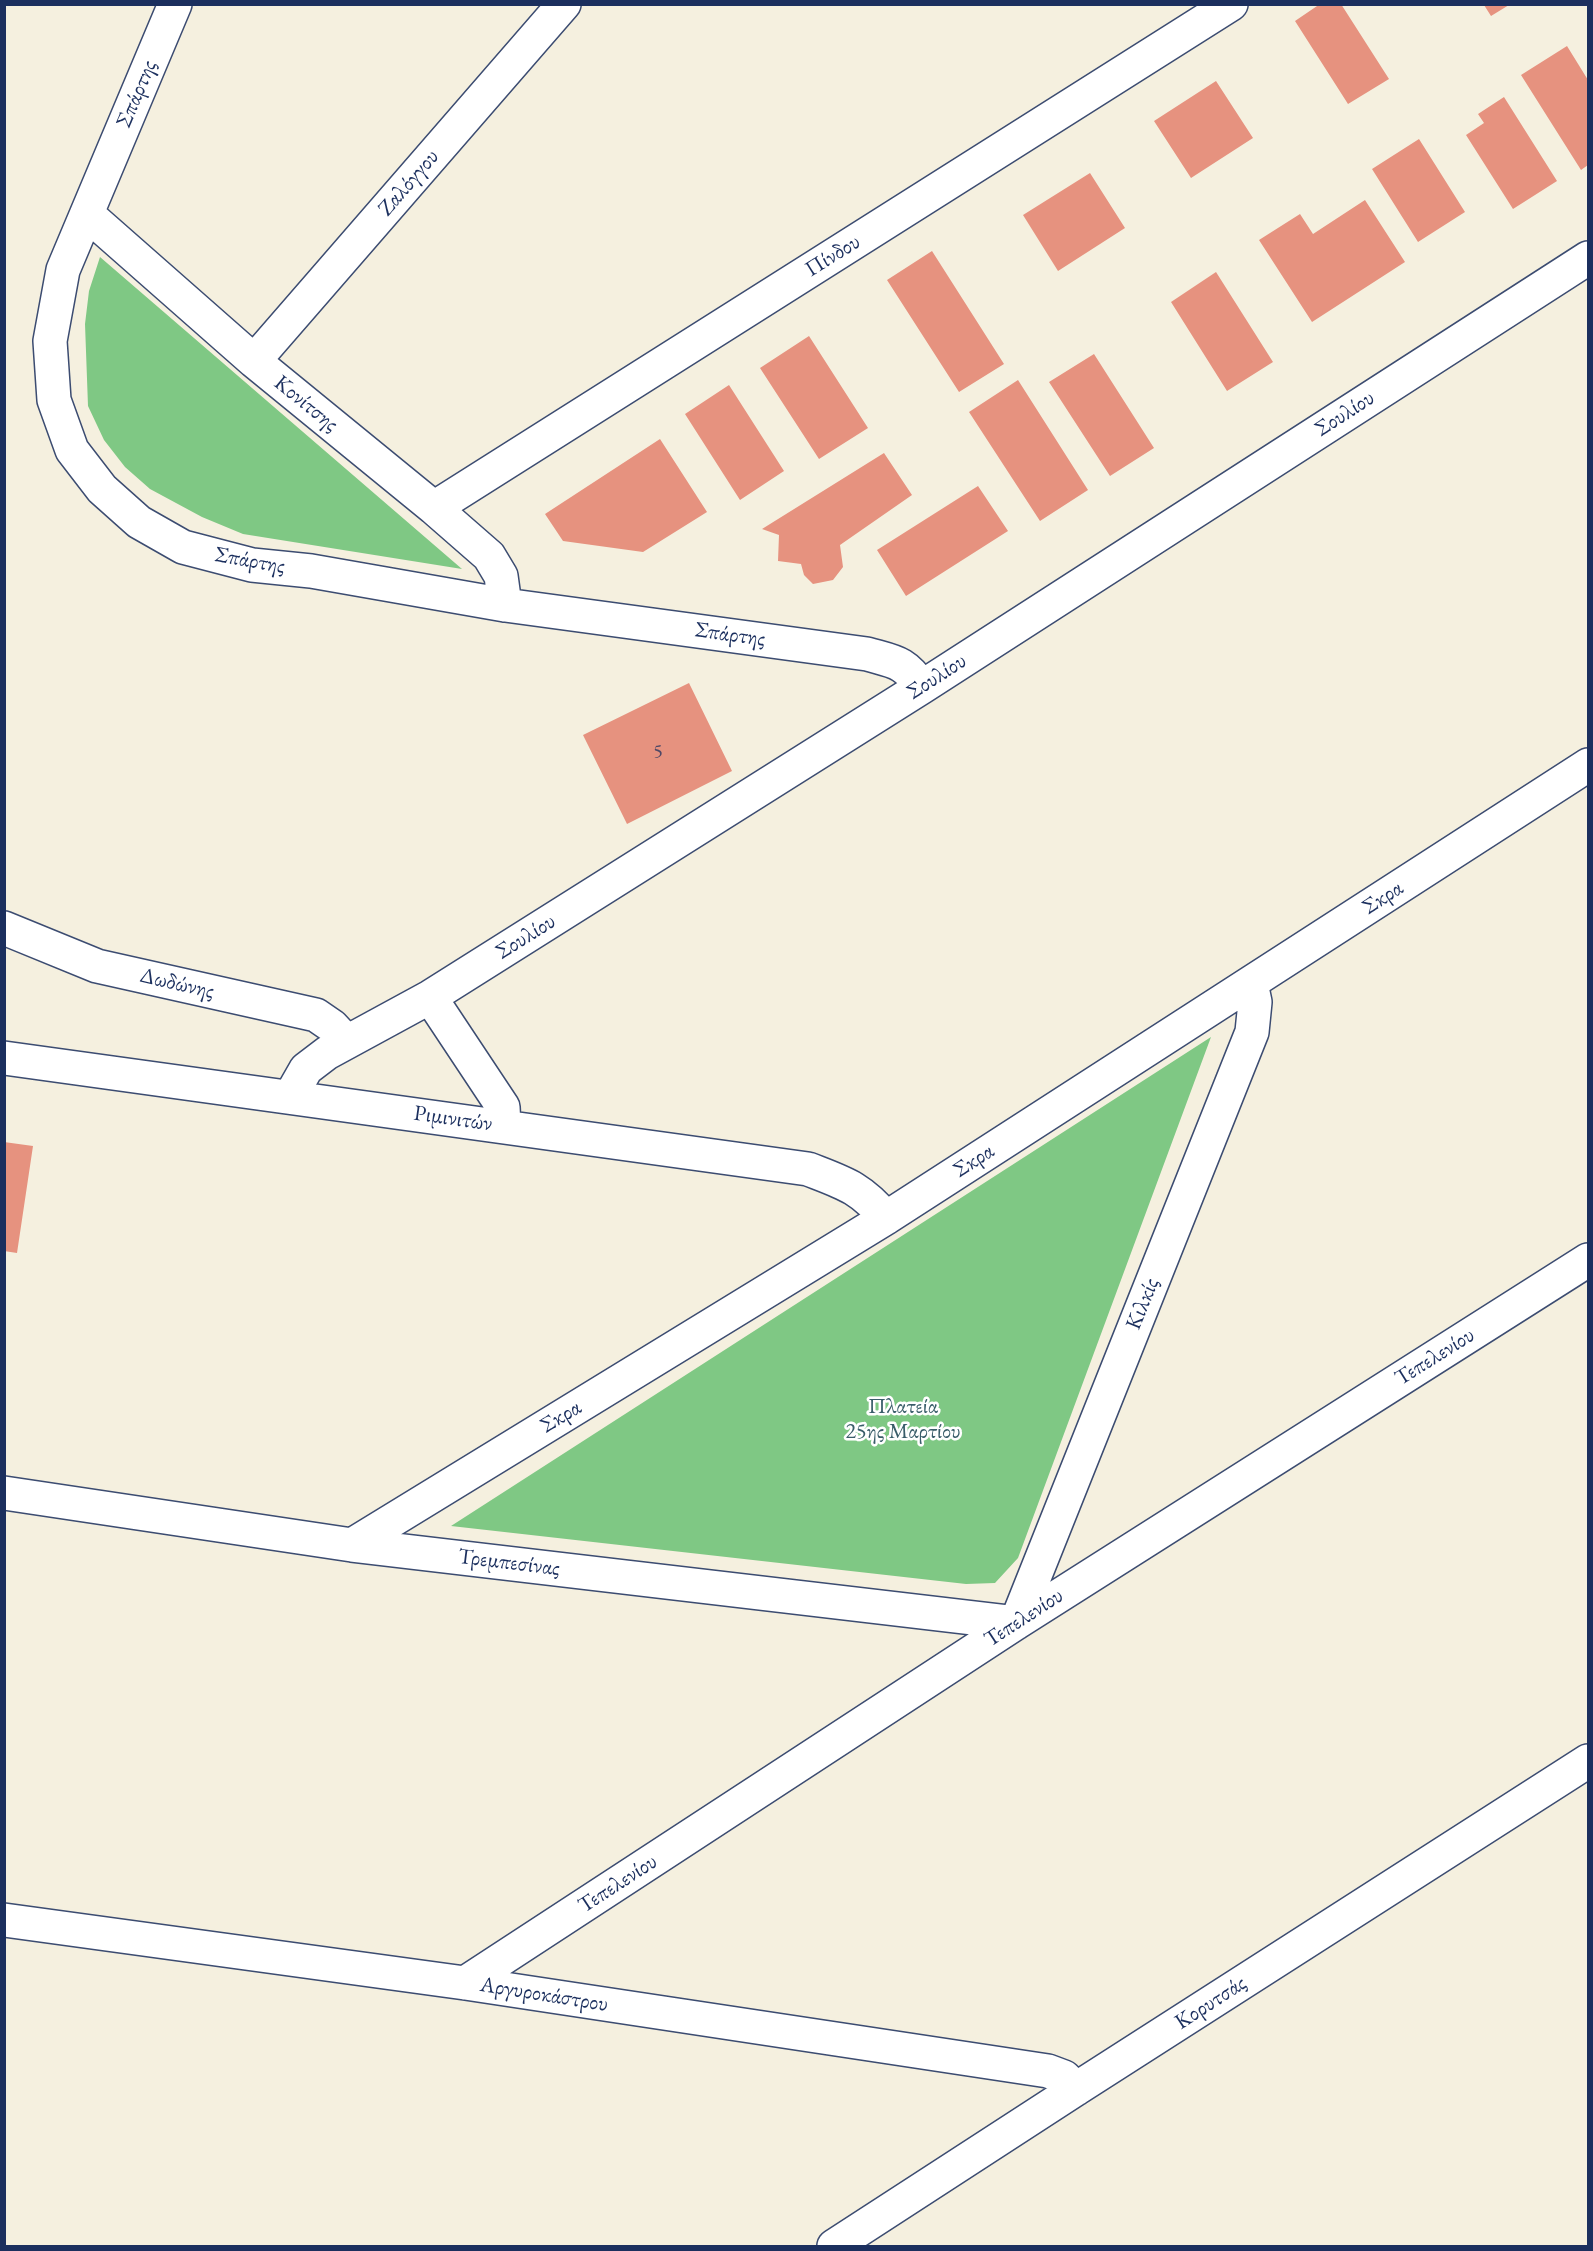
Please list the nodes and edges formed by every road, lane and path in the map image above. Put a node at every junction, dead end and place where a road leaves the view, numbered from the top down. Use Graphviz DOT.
graph roads {
  1 [pos="175,4"];
  2 [pos="564,4"];
  3 [pos="1231,4"];
  4 [pos="87,214"];
  5 [pos="1588,258"];
  6 [pos="254,361"];
  7 [pos="434,508"];
  8 [pos="505,604"];
  9 [pos="922,687"];
  10 [pos="1588,765"];
  11 [pos="4,928"];
  12 [pos="1251,983"];
  13 [pos="430,998"];
  14 [pos="346,1041"];
  15 [pos="4,1058"];
  16 [pos="290,1097"];
  17 [pos="504,1126"];
  18 [pos="886,1218"];
  19 [pos="1588,1260"];
  20 [pos="4,1493"];
  21 [pos="352,1545"];
  22 [pos="1016,1623"];
  23 [pos="1588,1761"];
  24 [pos="4,1920"];
  25 [pos="465,1983"];
  26 [pos="1076,2089"];
  27 [pos="834,2247"];
  1 -- 4 [label="street, Σπάρτης"];
  2 -- 6 [label="street, Ζαλόγγου"];
  3 -- 7 [label="street, Πίνδου"];
  4 -- 6 [label="street, Κονίτσης"];
  4 -- 8 [label="street, Σπάρτης"];
  5 -- 9 [label="street, Σουλίου"];
  6 -- 7 [label="street, Κονίτσης"];
  7 -- 8 [label="street, Κονίτσης"];
  8 -- 9 [label="street, Σπάρτης"];
  9 -- 13 [label="street, Σουλίου"];
  10 -- 12 [label="street, Σκρα"];
  11 -- 14 [label="street, Δωδώνης"];
  12 -- 18 [label="street, Σκρα"];
  12 -- 22 [label="street, Κιλκίς"];
  13 -- 14 [label="street, Σουλίου"];
  13 -- 17 [label="street"];
  14 -- 16 [label="street, Σουλίου"];
  15 -- 16 [label="street, Ριμινιτών"];
  16 -- 17 [label="street, Ριμινιτών"];
  17 -- 18 [label="street, Ριμινιτών"];
  18 -- 21 [label="street, Σκρα"];
  19 -- 22 [label="street, Τεπελενίου"];
  20 -- 21 [label="street, Τρεμπεσίνας"];
  21 -- 22 [label="street, Τρεμπεσίνας"];
  22 -- 25 [label="street, Τεπελενίου"];
  23 -- 26 [label="street, Κορυτσάς"];
  24 -- 25 [label="street, Αργυροκάστρου"];
  25 -- 26 [label="street, Αργυροκάστρου"];
  26 -- 27 [label="street, Κορυτσάς"];
}
